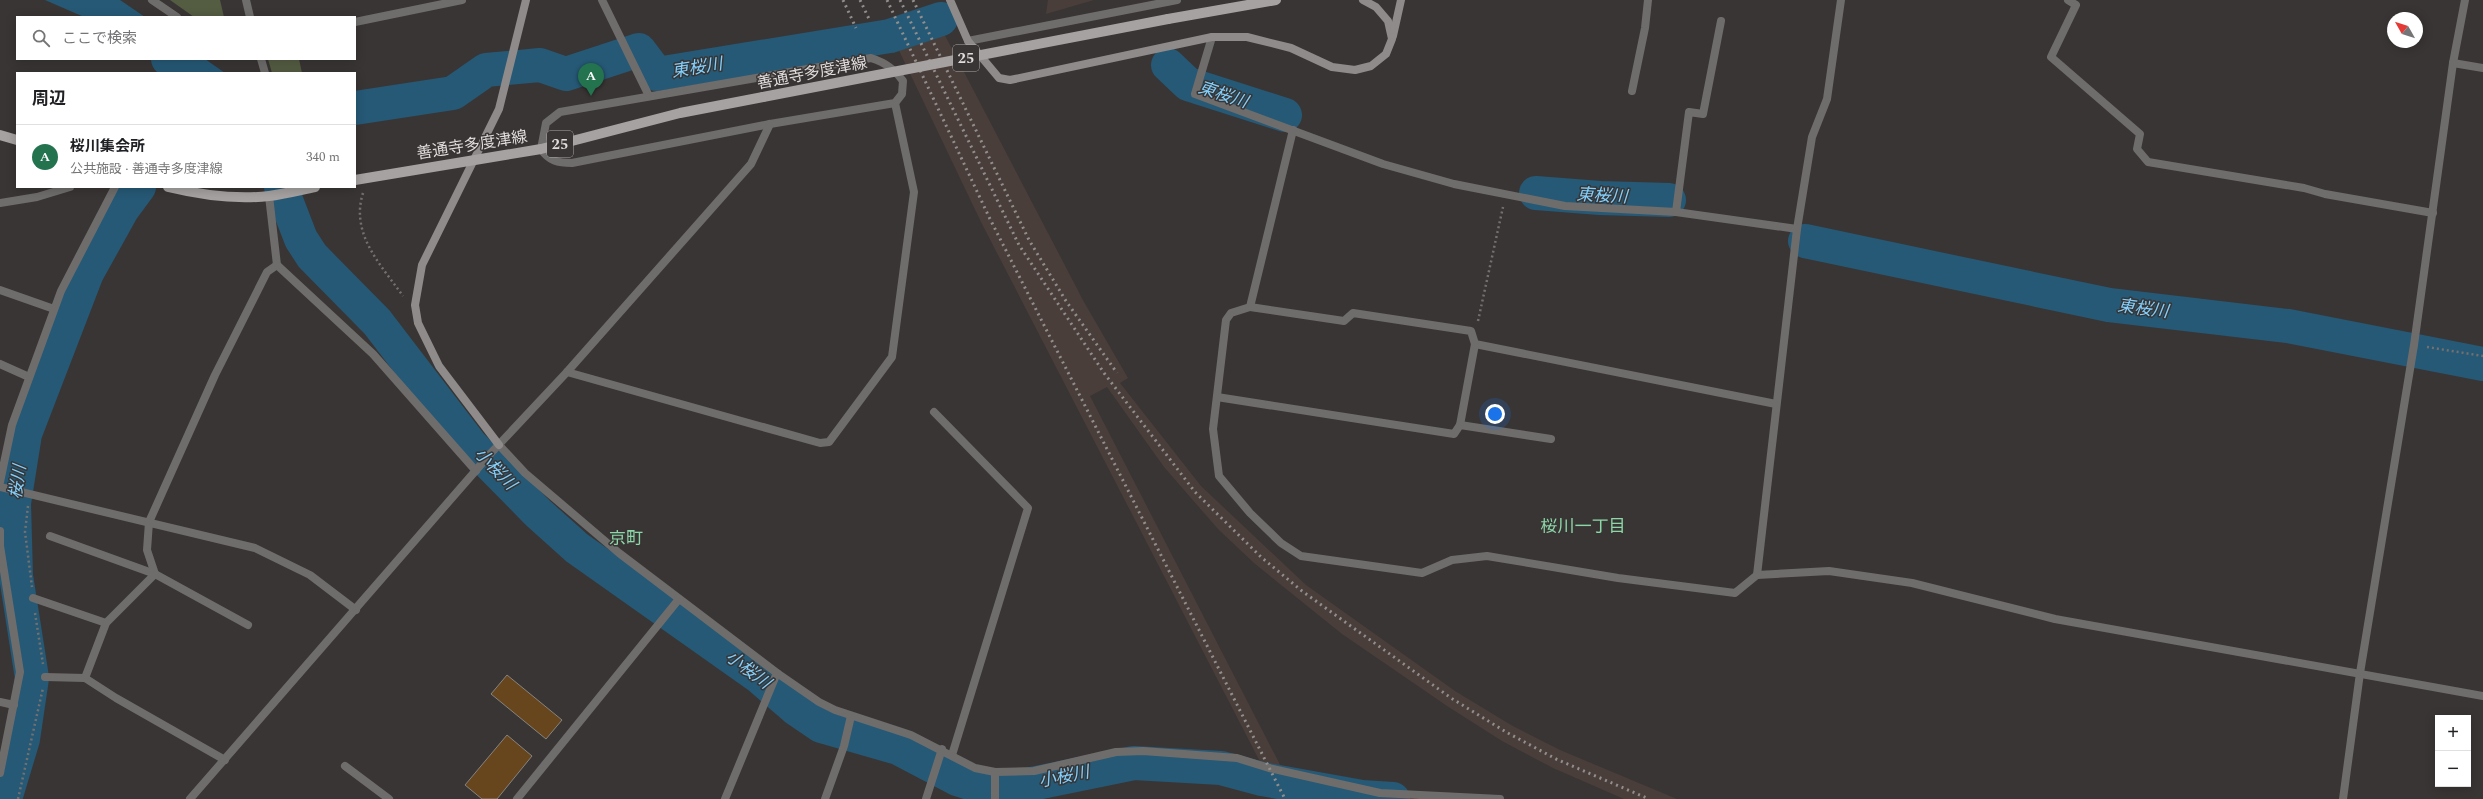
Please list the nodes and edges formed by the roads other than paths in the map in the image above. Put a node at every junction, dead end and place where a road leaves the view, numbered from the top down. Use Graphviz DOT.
graph roads {
  1 [pos="152,0"];
  2 [pos="246,0"];
  3 [pos="462,0"];
  4 [pos="526,0"];
  5 [pos="602,0"];
  6 [pos="950,0"];
  7 [pos="1177,0"];
  8 [pos="1276,0"];
  9 [pos="1363,0"];
  10 [pos="1402,0"];
  11 [pos="1648,0"];
  12 [pos="1841,0"];
  13 [pos="2068,0"];
  14 [pos="2465,0"];
  15 [pos="176,16"];
  16 [pos="250,16"];
  17 [pos="1721,21"];
  18 [pos="356,22"];
  19 [pos="1212,37"];
  20 [pos="1392,39"];
  21 [pos="968,41"];
  22 [pos="261,60"];
  23 [pos="2453,63"];
  24 [pos="2483,68"];
  25 [pos="265,72"];
  26 [pos="1632,91"];
  27 [pos="649,96"];
  28 [pos="895,103"];
  29 [pos="770,124"];
  30 [pos="1293,130"];
  31 [pos="0,135"];
  32 [pos="16,140"];
  33 [pos="541,149"];
  34 [pos="474,160"];
  35 [pos="356,180"];
  36 [pos="67,188"];
  37 [pos="114,188"];
  38 [pos="172,188"];
  39 [pos="297,189"];
  40 [pos="270,196"];
  41 [pos="0,203"];
  42 [pos="1676,212"];
  43 [pos="2433,213"];
  44 [pos="1797,229"];
  45 [pos="277,265"];
  46 [pos="0,290"];
  47 [pos="1250,306"];
  48 [pos="54,309"];
  49 [pos="1474,344"];
  50 [pos="0,364"];
  51 [pos="567,372"];
  52 [pos="30,377"];
  53 [pos="1217,397"];
  54 [pos="1776,404"];
  55 [pos="934,412"];
  56 [pos="1460,425"];
  57 [pos="1551,438"];
  58 [pos="498,445"];
  59 [pos="477,470"];
  60 [pos="0,482"];
  61 [pos="0,487"];
  62 [pos="149,522"];
  63 [pos="0,531"];
  64 [pos="50,536"];
  65 [pos="155,574"];
  66 [pos="1757,575"];
  67 [pos="33,598"];
  68 [pos="679,599"];
  69 [pos="356,610"];
  70 [pos="106,623"];
  71 [pos="248,625"];
  72 [pos="2360,673"];
  73 [pos="776,676"];
  74 [pos="45,677"];
  75 [pos="85,678"];
  76 [pos="2483,696"];
  77 [pos="0,702"];
  78 [pos="14,705"];
  79 [pos="850,720"];
  80 [pos="942,749"];
  81 [pos="952,755"];
  82 [pos="226,760"];
  83 [pos="346,766"];
  84 [pos="0,773"];
  85 [pos="995,776"];
  86 [pos="995,798"];
  87 [pos="190,799"];
  88 [pos="389,799"];
  89 [pos="517,799"];
  90 [pos="725,799"];
  91 [pos="825,799"];
  92 [pos="926,799"];
  93 [pos="1500,799"];
  94 [pos="2343,799"];
  1 -- 15 [label="street"];
  2 -- 16 [label="street"];
  3 -- 18 [label="street"];
  4 -- 34 [label="street"];
  5 -- 27 [label="street"];
  6 -- 21 [label="street"];
  7 -- 21 [label="street"];
  8 -- 33 [label="main road, 善通寺多度津線 / 25, bridge"];
  9 -- 20 [label="street"];
  10 -- 20 [label="street"];
  11 -- 26 [label="street"];
  12 -- 44 [label="street"];
  13 -- 43 [label="street"];
  14 -- 23 [label="street"];
  17 -- 42 [label="street"];
  19 -- 20 [label="street"];
  19 -- 21 [label="street"];
  19 -- 30 [label="street"];
  22 -- 25 [label="street"];
  23 -- 24 [label="street"];
  23 -- 43 [label="street"];
  27 -- 28 [label="street"];
  27 -- 33 [label="street"];
  28 -- 29 [label="street"];
  28 -- 51 [label="street"];
  29 -- 33 [label="street"];
  29 -- 51 [label="street"];
  30 -- 42 [label="street"];
  30 -- 47 [label="street"];
  31 -- 32 [label="main road"];
  33 -- 34 [label="main road, 善通寺多度津線 / 25"];
  34 -- 35 [label="main road, 善通寺多度津線 / 25"];
  34 -- 58 [label="street"];
  36 -- 41 [label="street"];
  37 -- 48 [label="street"];
  38 -- 40 [label="main road"];
  39 -- 40 [label="main road"];
  40 -- 45 [label="street"];
  42 -- 44 [label="street"];
  43 -- 72 [label="street"];
  44 -- 54 [label="street"];
  45 -- 59 [label="street"];
  45 -- 62 [label="street"];
  46 -- 48 [label="street"];
  47 -- 49 [label="street"];
  47 -- 53 [label="street"];
  48 -- 52 [label="street"];
  49 -- 54 [label="street"];
  49 -- 56 [label="street"];
  50 -- 52 [label="street"];
  51 -- 58 [label="street"];
  52 -- 60 [label="street"];
  53 -- 56 [label="street"];
  53 -- 66 [label="street"];
  54 -- 66 [label="street"];
  55 -- 81 [label="street"];
  56 -- 57 [label="street"];
  58 -- 59 [label="street"];
  58 -- 68 [label="street"];
  59 -- 69 [label="street"];
  61 -- 62 [label="street"];
  62 -- 65 [label="street"];
  62 -- 69 [label="street"];
  63 -- 78 [label="street"];
  64 -- 65 [label="street"];
  65 -- 70 [label="street"];
  65 -- 71 [label="street"];
  66 -- 72 [label="street"];
  67 -- 70 [label="street"];
  68 -- 73 [label="street"];
  68 -- 89 [label="street"];
  69 -- 82 [label="street"];
  70 -- 75 [label="street"];
  72 -- 76 [label="street"];
  72 -- 94 [label="street"];
  73 -- 79 [label="street"];
  73 -- 90 [label="street"];
  74 -- 75 [label="street"];
  75 -- 82 [label="street"];
  77 -- 78 [label="street"];
  78 -- 84 [label="street"];
  79 -- 80 [label="street"];
  79 -- 91 [label="street"];
  80 -- 81 [label="street"];
  80 -- 92 [label="street"];
  81 -- 85 [label="street"];
  82 -- 87 [label="street"];
  83 -- 88 [label="street"];
  85 -- 86 [label="street"];
  85 -- 93 [label="street"];
}
